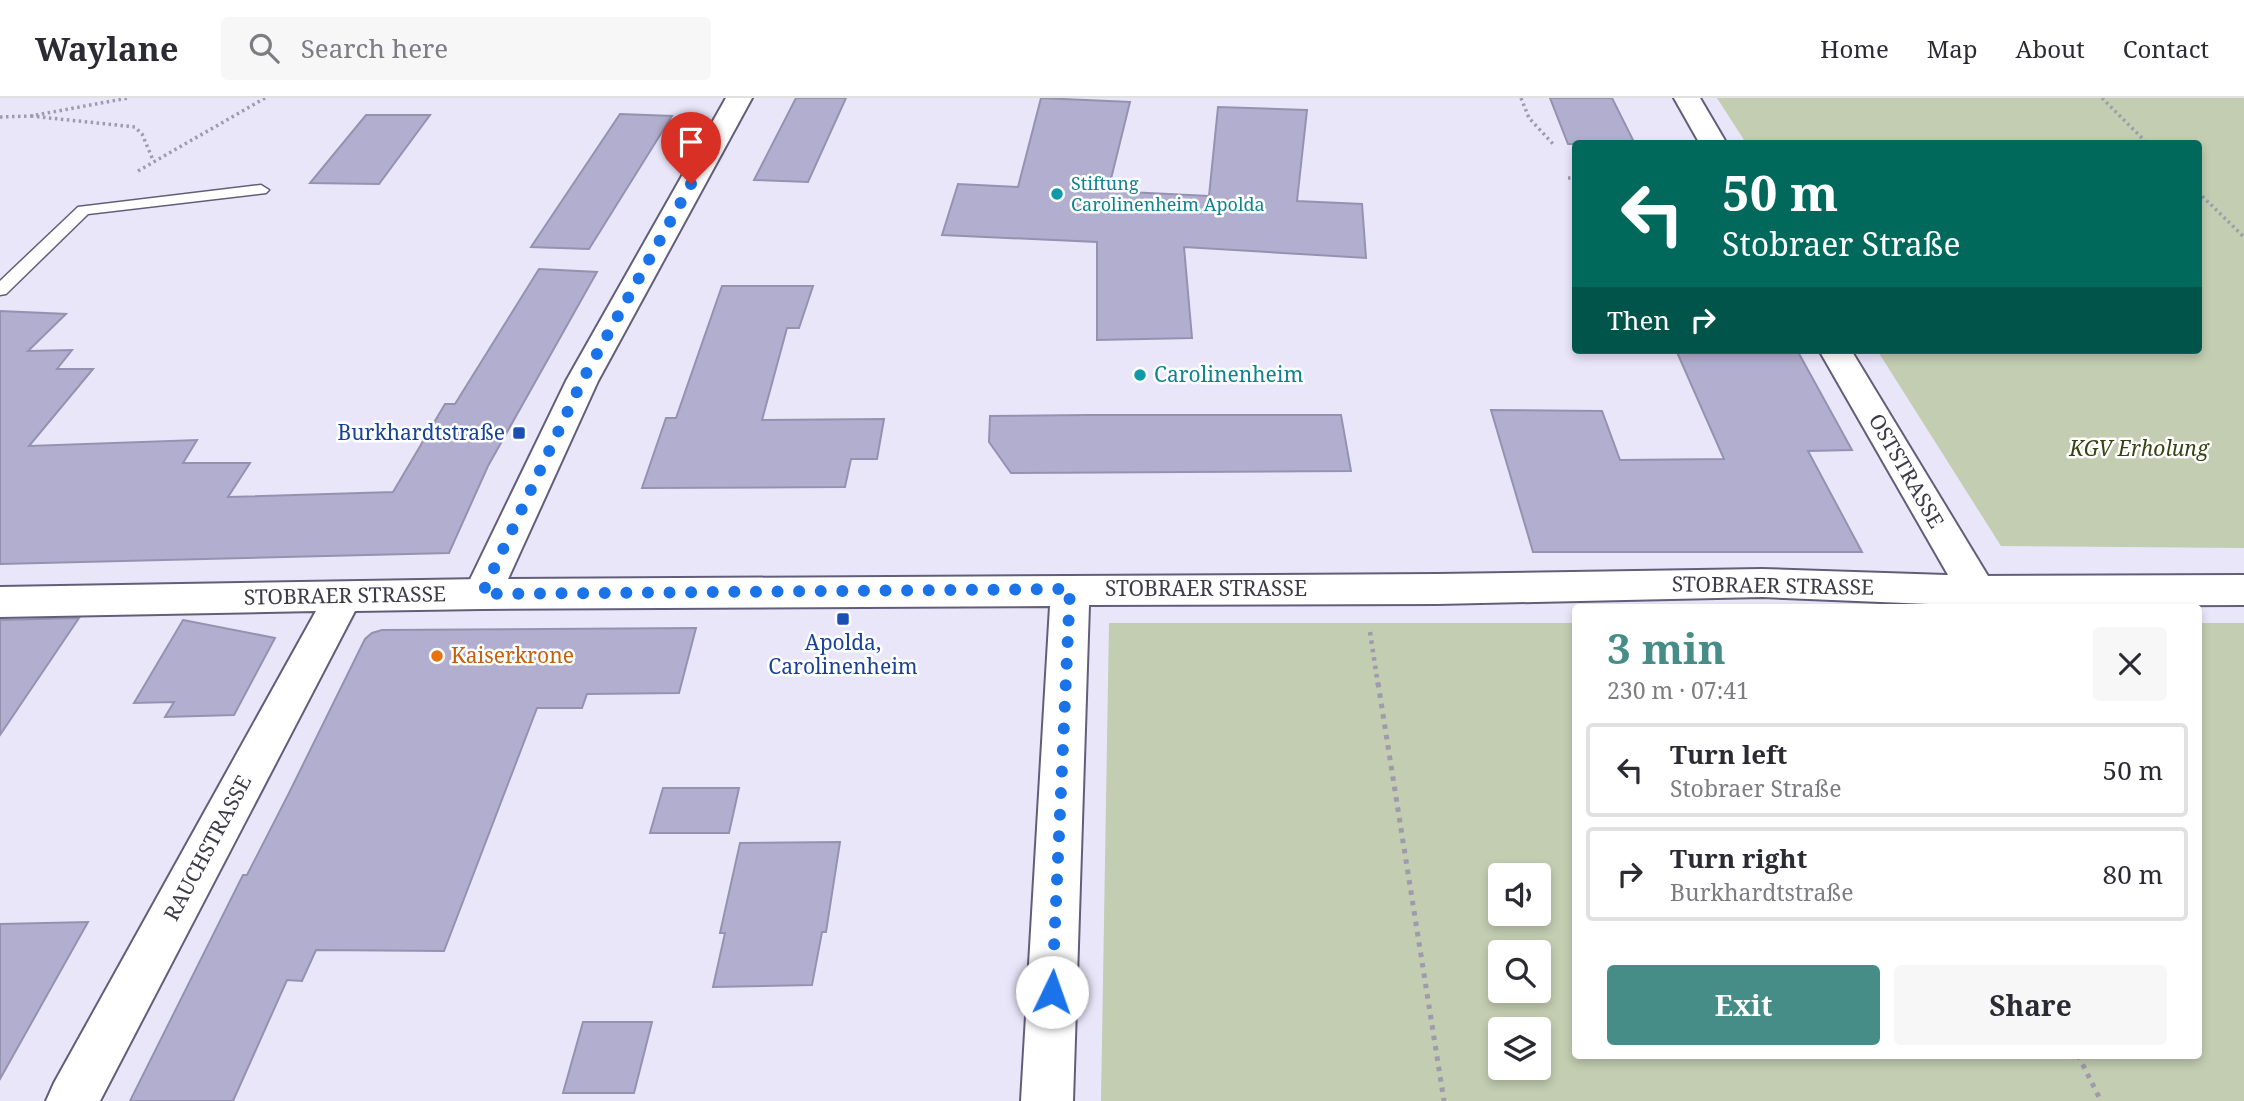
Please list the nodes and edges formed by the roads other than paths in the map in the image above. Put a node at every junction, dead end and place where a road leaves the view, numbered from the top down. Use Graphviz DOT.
graph roads {
  1 [pos="739,98"];
  2 [pos="1687,98"];
  3 [pos="1712,140"];
  4 [pos="261,190"];
  5 [pos="0,290"];
  6 [pos="1837,354"];
  7 [pos="1070,589"];
  8 [pos="2244,590"];
  9 [pos="1977,591"];
  10 [pos="482,594"];
  11 [pos="344,596"];
  12 [pos="0,602"];
  13 [pos="72,1101"];
  14 [pos="1047,1101"];
  1 -- 10 [label="street"];
  2 -- 3 [label="street"];
  4 -- 5 [label="lane"];
  6 -- 9 [label="street, OSTSTRASSE"];
  7 -- 9 [label="street, STOBRAER STRASSE"];
  7 -- 10 [label="street, STOBRAER STRASSE"];
  7 -- 14 [label="street"];
  8 -- 9 [label="street, STOBRAER STRASSE"];
  10 -- 11 [label="street, STOBRAER STRASSE"];
  11 -- 12 [label="street, STOBRAER STRASSE"];
  11 -- 13 [label="street, RAUCHSTRASSE"];
}
